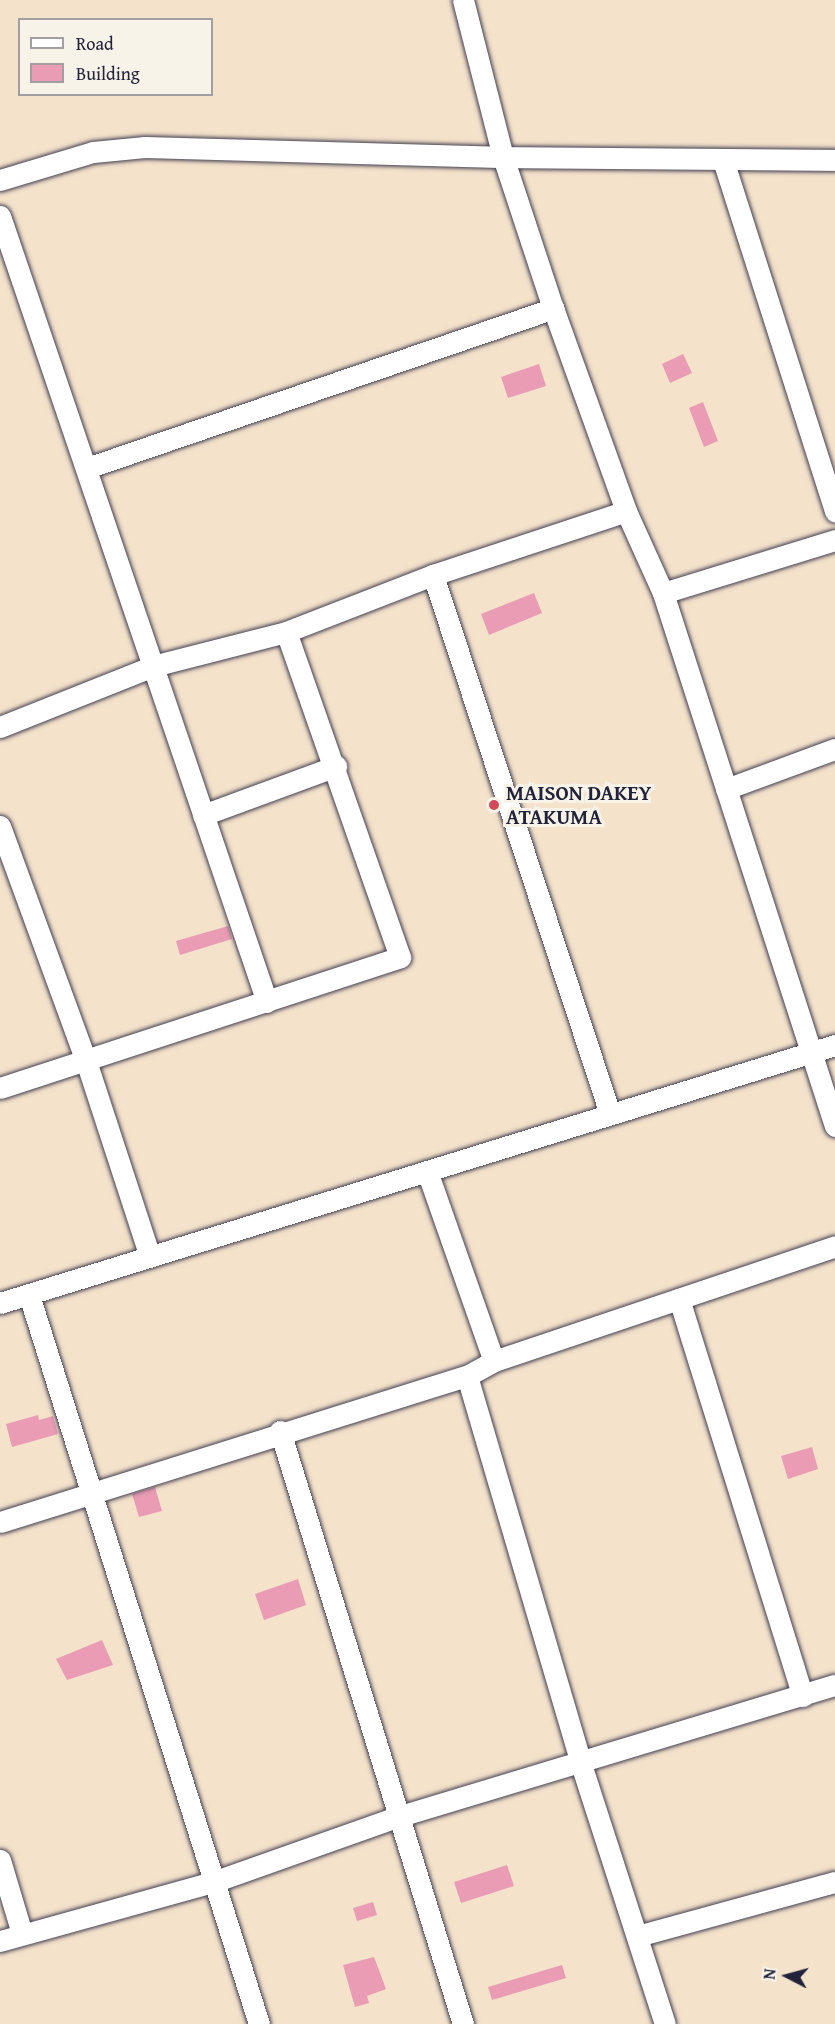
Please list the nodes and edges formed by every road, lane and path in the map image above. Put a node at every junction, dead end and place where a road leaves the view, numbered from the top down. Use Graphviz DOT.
graph roads {
  1 [pos="463,0"];
  2 [pos="503,157"];
  3 [pos="723,160"];
  4 [pos="835,160"];
  5 [pos="0,180"];
  6 [pos="0,216"];
  7 [pos="553,308"];
  8 [pos="87,468"];
  9 [pos="626,511"];
  10 [pos="835,512"];
  11 [pos="835,540"];
  12 [pos="433,575"];
  13 [pos="663,593"];
  14 [pos="286,632"];
  15 [pos="153,666"];
  16 [pos="0,727"];
  17 [pos="835,749"];
  18 [pos="336,766"];
  19 [pos="726,789"];
  20 [pos="203,815"];
  21 [pos="0,826"];
  22 [pos="267,1002"];
  23 [pos="835,1045"];
  24 [pos="809,1053"];
  25 [pos="86,1061"];
  26 [pos="0,1088"];
  27 [pos="610,1114"];
  28 [pos="835,1126"];
  29 [pos="428,1174"];
  30 [pos="835,1246"];
  31 [pos="149,1254"];
  32 [pos="29,1295"];
  33 [pos="679,1299"];
  34 [pos="0,1304"];
  35 [pos="494,1361"];
  36 [pos="467,1376"];
  37 [pos="280,1431"];
  38 [pos="94,1494"];
  39 [pos="0,1522"];
  40 [pos="835,1685"];
  41 [pos="803,1696"];
  42 [pos="580,1761"];
  43 [pos="397,1817"];
  44 [pos="0,1860"];
  45 [pos="216,1881"];
  46 [pos="835,1882"];
  47 [pos="22,1934"];
  48 [pos="637,1936"];
  49 [pos="0,1941"];
  50 [pos="259,2024"];
  51 [pos="464,2024"];
  52 [pos="665,2024"];
  1 -- 2 [label="street"];
  2 -- 3 [label="street"];
  2 -- 5 [label="street"];
  2 -- 7 [label="street"];
  3 -- 4 [label="street"];
  3 -- 10 [label="street"];
  6 -- 8 [label="street"];
  7 -- 8 [label="street"];
  7 -- 9 [label="street"];
  8 -- 15 [label="street"];
  9 -- 12 [label="street"];
  9 -- 13 [label="street"];
  11 -- 13 [label="street"];
  12 -- 14 [label="street"];
  12 -- 27 [label="street"];
  13 -- 19 [label="street"];
  14 -- 15 [label="street"];
  14 -- 18 [label="street"];
  15 -- 16 [label="street"];
  15 -- 20 [label="street"];
  17 -- 19 [label="street"];
  18 -- 20 [label="street"];
  18 -- 22 [label="street"];
  19 -- 24 [label="street"];
  20 -- 22 [label="street"];
  21 -- 25 [label="street"];
  22 -- 25 [label="street"];
  23 -- 24 [label="street"];
  24 -- 27 [label="street"];
  24 -- 28 [label="street"];
  25 -- 26 [label="street"];
  25 -- 31 [label="street"];
  27 -- 29 [label="street"];
  29 -- 31 [label="street"];
  29 -- 35 [label="street"];
  30 -- 33 [label="street"];
  31 -- 32 [label="street"];
  32 -- 34 [label="street"];
  32 -- 38 [label="street"];
  33 -- 35 [label="street"];
  33 -- 41 [label="street"];
  35 -- 36 [label="street"];
  36 -- 37 [label="street"];
  36 -- 42 [label="street"];
  37 -- 38 [label="street"];
  37 -- 43 [label="street"];
  38 -- 39 [label="street"];
  38 -- 45 [label="street"];
  40 -- 41 [label="street"];
  41 -- 42 [label="street"];
  42 -- 43 [label="street"];
  42 -- 48 [label="street"];
  43 -- 45 [label="street"];
  43 -- 51 [label="street"];
  44 -- 47 [label="street"];
  45 -- 47 [label="street"];
  45 -- 50 [label="street"];
  46 -- 48 [label="street"];
  47 -- 49 [label="street"];
  48 -- 52 [label="street"];
}
